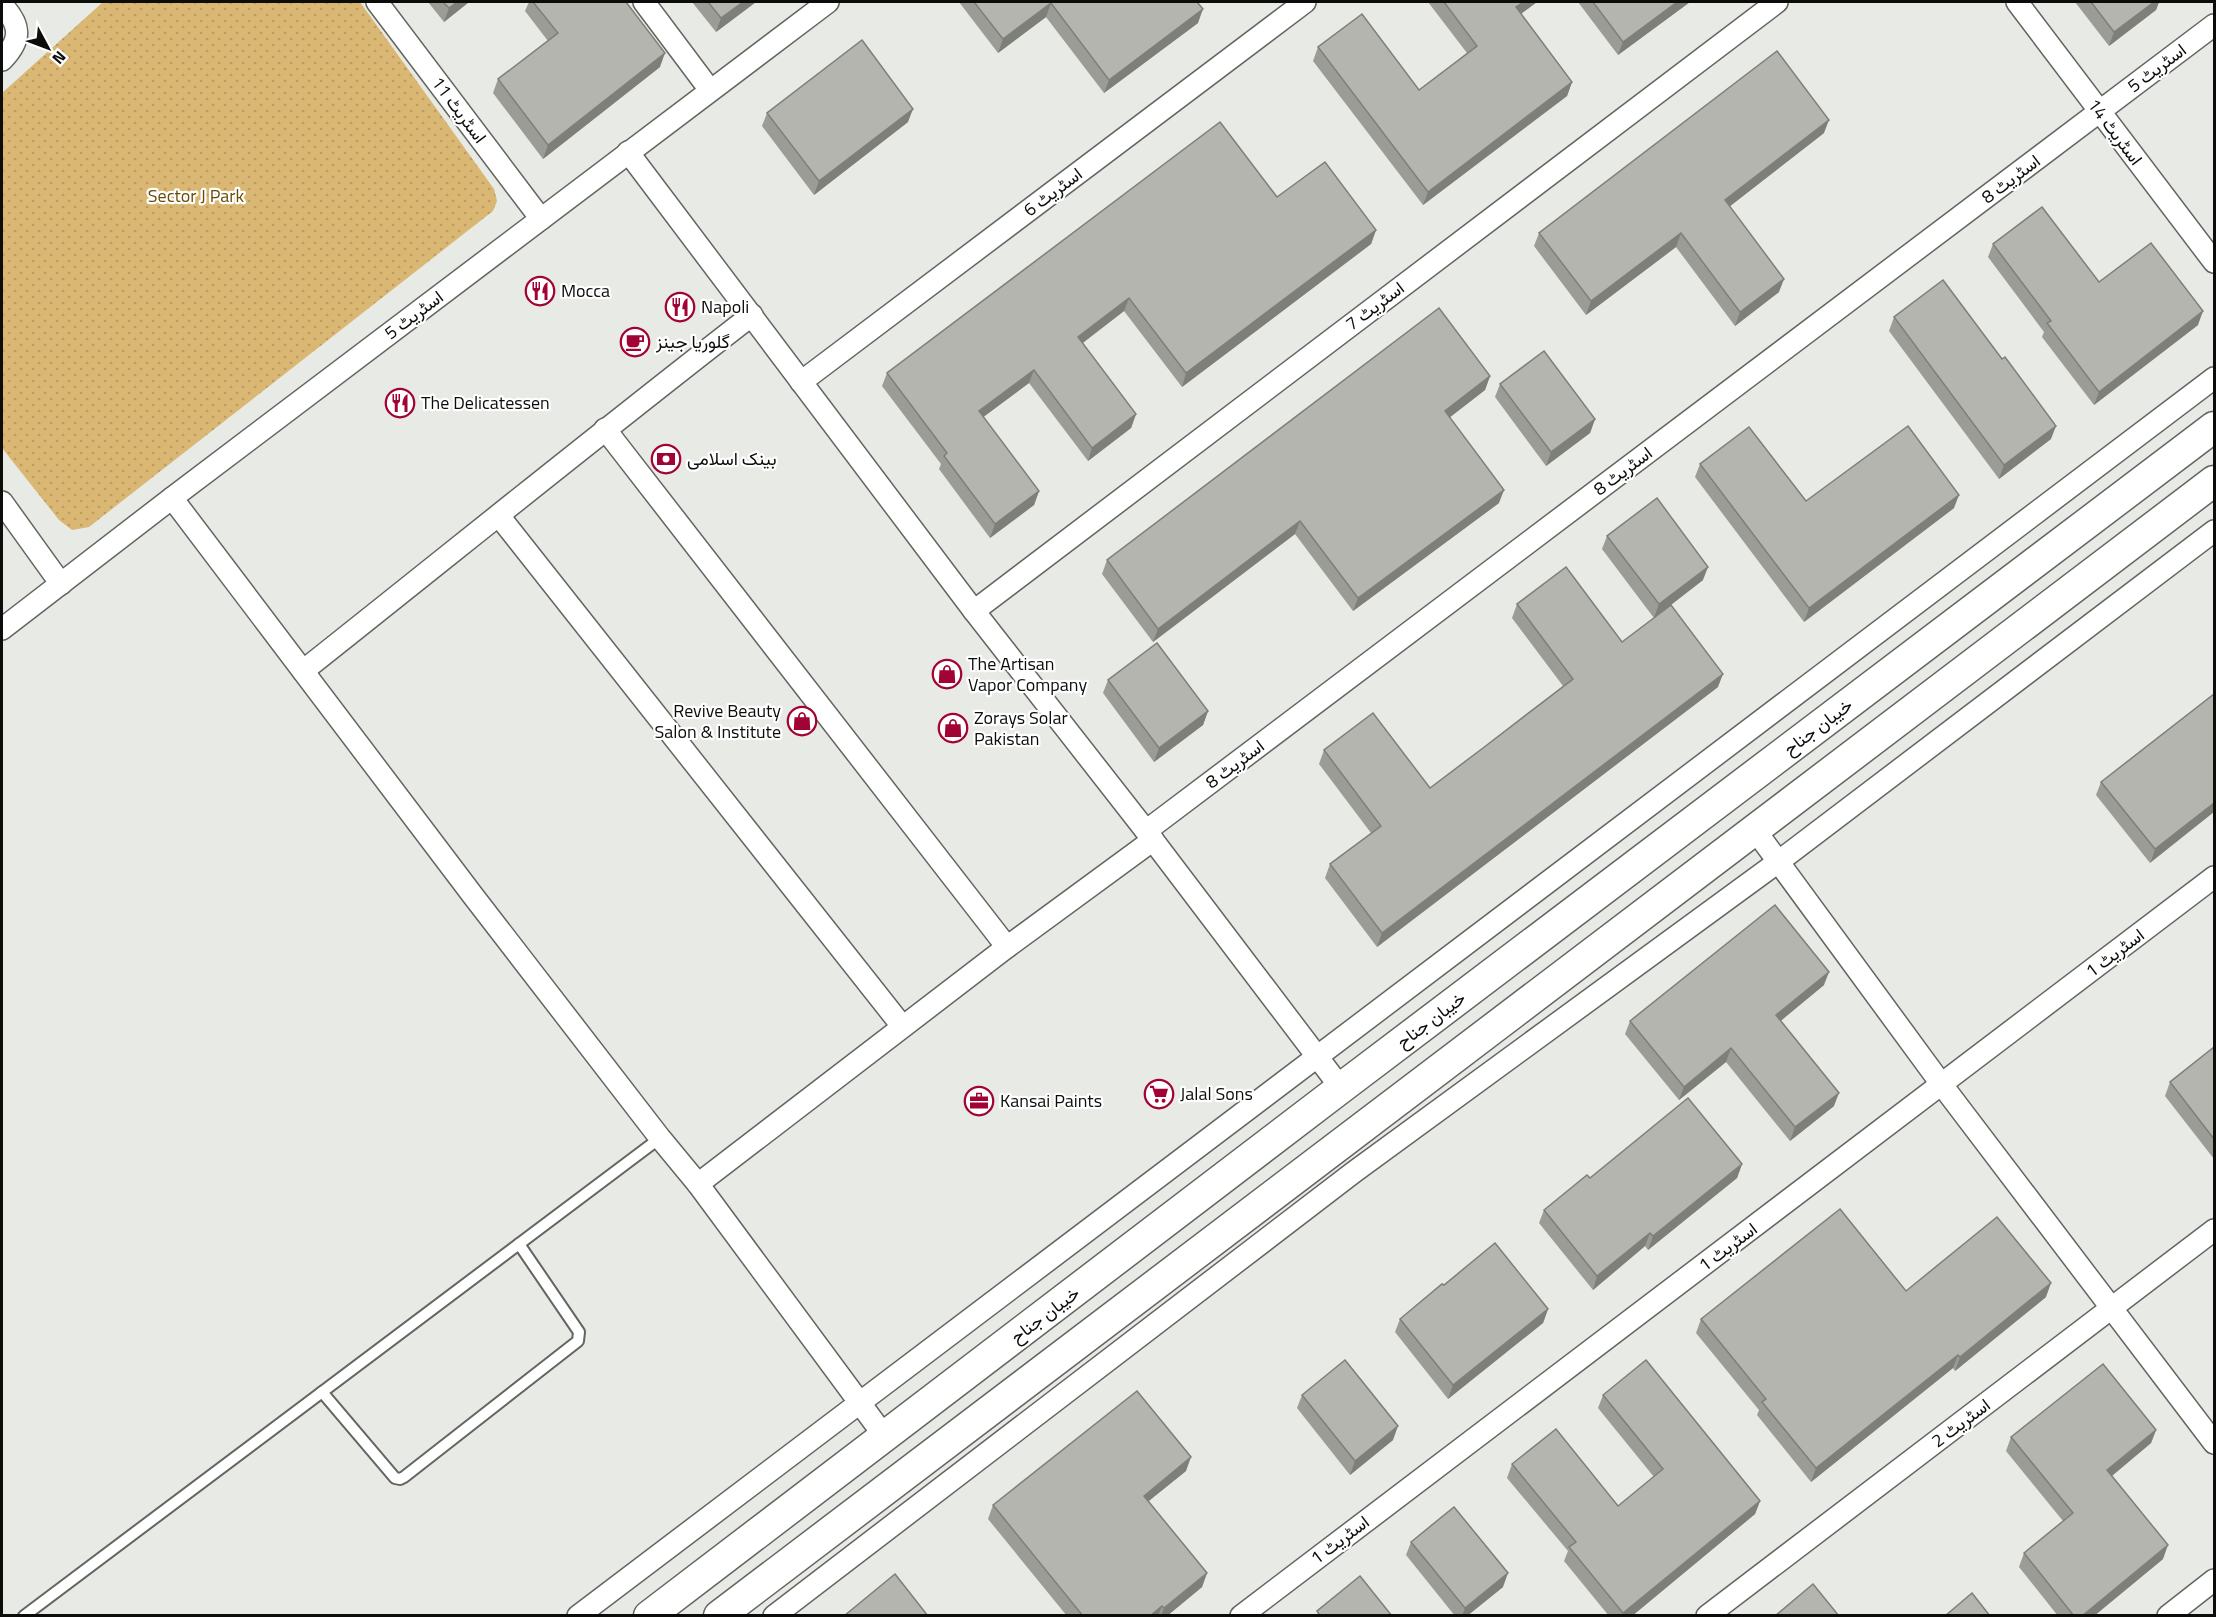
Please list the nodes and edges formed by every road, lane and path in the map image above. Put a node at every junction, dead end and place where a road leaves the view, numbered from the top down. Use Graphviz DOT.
graph roads {
  1 [pos="377,2"];
  2 [pos="644,2"];
  3 [pos="828,2"];
  4 [pos="1305,2"];
  5 [pos="1777,2"];
  6 [pos="2017,2"];
  7 [pos="8,11"];
  8 [pos="2214,25"];
  9 [pos="2,60"];
  10 [pos="710,90"];
  11 [pos="2100,112"];
  12 [pos="628,152"];
  13 [pos="542,219"];
  14 [pos="2214,262"];
  15 [pos="752,315"];
  16 [pos="2214,378"];
  17 [pos="801,382"];
  18 [pos="2214,427"];
  19 [pos="605,429"];
  20 [pos="2214,481"];
  21 [pos="171,498"];
  22 [pos="2,502"];
  23 [pos="499,516"];
  24 [pos="2214,531"];
  25 [pos="61,584"];
  26 [pos="974,611"];
  27 [pos="2,629"];
  28 [pos="303,671"];
  29 [pos="1755,830"];
  30 [pos="1149,836"];
  31 [pos="1778,862"];
  32 [pos="2214,877"];
  33 [pos="1007,946"];
  34 [pos="902,1026"];
  35 [pos="1318,1056"];
  36 [pos="1942,1085"];
  37 [pos="1341,1088"];
  38 [pos="660,1138"];
  39 [pos="698,1184"];
  40 [pos="2214,1230"];
  41 [pos="519,1244"];
  42 [pos="2112,1308"];
  43 [pos="322,1392"];
  44 [pos="858,1402"];
  45 [pos="885,1437"];
  46 [pos="2214,1443"];
  47 [pos="2214,1580"];
  48 [pos="24,1616"];
  49 [pos="578,1616"];
  50 [pos="649,1616"];
  51 [pos="719,1616"];
  52 [pos="774,1616"];
  53 [pos="1241,1616"];
  54 [pos="1707,1616"];
  55 [pos="2168,1616"];
  1 -- 13 [label="street, اسٹریٹ 11"];
  2 -- 10 [label="street"];
  3 -- 10 [label="street, اسٹریٹ 5"];
  4 -- 17 [label="street, اسٹریٹ 6"];
  5 -- 26 [label="street, اسٹریٹ 7"];
  6 -- 11 [label="street, اسٹریٹ 14"];
  7 -- 9 [label="street"];
  8 -- 11 [label="street, اسٹریٹ 5"];
  10 -- 12 [label="street, اسٹریٹ 5"];
  11 -- 14 [label="street, اسٹریٹ 14"];
  11 -- 30 [label="street, اسٹریٹ 8"];
  12 -- 13 [label="street, اسٹریٹ 5"];
  12 -- 15 [label="street"];
  13 -- 21 [label="street, اسٹریٹ 5"];
  15 -- 17 [label="street"];
  15 -- 19 [label="street"];
  16 -- 35 [label="street"];
  17 -- 26 [label="street"];
  18 -- 37 [label="main road, خیبان جناح"];
  19 -- 23 [label="street"];
  19 -- 33 [label="street"];
  20 -- 29 [label="main road"];
  21 -- 25 [label="street, اسٹریٹ 5"];
  21 -- 28 [label="street"];
  22 -- 25 [label="street"];
  23 -- 28 [label="street"];
  23 -- 34 [label="street"];
  24 -- 31 [label="street"];
  25 -- 27 [label="street, اسٹریٹ 5"];
  26 -- 30 [label="street"];
  28 -- 38 [label="street"];
  29 -- 31 [label="street"];
  29 -- 51 [label="main road"];
  30 -- 33 [label="street, اسٹریٹ 8"];
  30 -- 35 [label="street"];
  31 -- 36 [label="street"];
  31 -- 52 [label="street"];
  32 -- 36 [label="street, اسٹریٹ 1"];
  33 -- 34 [label="street, اسٹریٹ 8"];
  34 -- 39 [label="street, اسٹریٹ 8"];
  35 -- 37 [label="street"];
  35 -- 44 [label="street"];
  36 -- 42 [label="street"];
  36 -- 53 [label="street, اسٹریٹ 1"];
  37 -- 45 [label="main road, خیبان جناح"];
  38 -- 39 [label="street"];
  38 -- 41 [label="lane"];
  39 -- 44 [label="street"];
  40 -- 42 [label="street, اسٹریٹ 2"];
  41 -- 43 [label="lane"];
  41 -- 43 [label="lane"];
  42 -- 46 [label="street"];
  42 -- 54 [label="street, اسٹریٹ 2"];
  43 -- 48 [label="lane"];
  44 -- 45 [label="street"];
  44 -- 49 [label="street"];
  45 -- 50 [label="main road, خیبان جناح"];
  47 -- 55 [label="street"];
}
